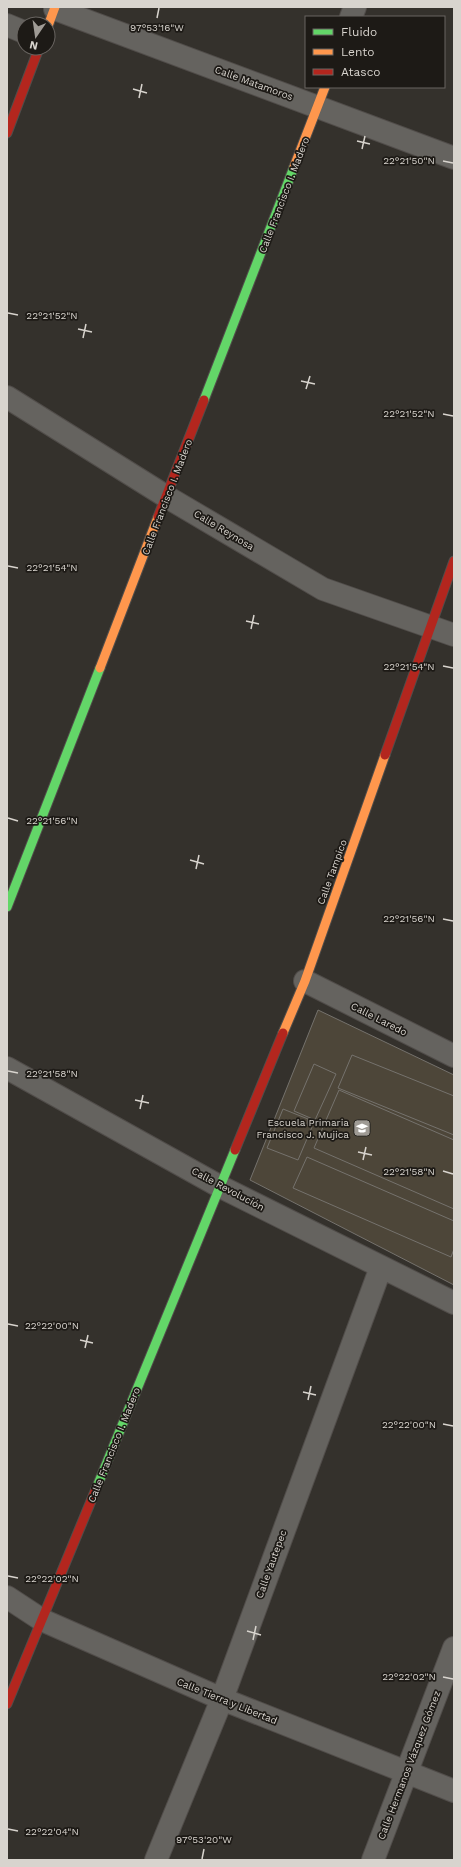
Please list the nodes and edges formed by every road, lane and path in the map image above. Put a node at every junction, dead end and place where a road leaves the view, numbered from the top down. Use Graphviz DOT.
graph roads {
  1 [pos="53,14"];
  2 [pos="36,56"];
  3 [pos="322,97"];
  4 [pos="9,122"];
  5 [pos="454,158"];
  6 [pos="7,397"];
  7 [pos="167,497"];
  8 [pos="454,561"];
  9 [pos="432,627"];
  10 [pos="454,635"];
  11 [pos="7,907"];
  12 [pos="305,981"];
  13 [pos="454,1056"];
  14 [pos="7,1068"];
  15 [pos="219,1186"];
  16 [pos="381,1267"];
  17 [pos="454,1303"];
  18 [pos="7,1597"];
  19 [pos="42,1620"];
  20 [pos="454,1648"];
  21 [pos="222,1700"];
  22 [pos="7,1704"];
  23 [pos="407,1772"];
  24 [pos="454,1791"];
  25 [pos="156,1860"];
  26 [pos="373,1860"];
  1 -- 3 [label="street, Calle Matamoros"];
  2 -- 4 [label="street"];
  3 -- 5 [label="street, Calle Matamoros"];
  3 -- 7 [label="street, Calle Francisco I. Madero"];
  6 -- 7 [label="street, Calle Reynosa"];
  7 -- 9 [label="street, Calle Reynosa"];
  7 -- 11 [label="street, Calle Francisco I. Madero"];
  8 -- 9 [label="street, Calle Tampico"];
  9 -- 10 [label="street, Calle Reynosa"];
  9 -- 12 [label="street, Calle Tampico"];
  12 -- 13 [label="street, Calle Laredo"];
  12 -- 15 [label="street, Calle Tampico"];
  14 -- 15 [label="street, Calle Revolución"];
  15 -- 16 [label="street, Calle Revolución"];
  15 -- 19 [label="street, Calle Francisco I. Madero"];
  16 -- 17 [label="street, Calle Revolución"];
  16 -- 21 [label="street, Calle Yautepec"];
  18 -- 19 [label="street, Calle Tierra y Libertad"];
  19 -- 21 [label="street, Calle Tierra y Libertad"];
  19 -- 22 [label="street, Calle Francisco I. Madero"];
  20 -- 23 [label="street, Calle Hermanos Vázquez Gómez"];
  21 -- 23 [label="street, Calle Tierra y Libertad"];
  21 -- 25 [label="street, Calle Yautepec"];
  23 -- 24 [label="street, Calle Tierra y Libertad"];
  23 -- 26 [label="street, Calle Hermanos Vázquez Gómez"];
}
